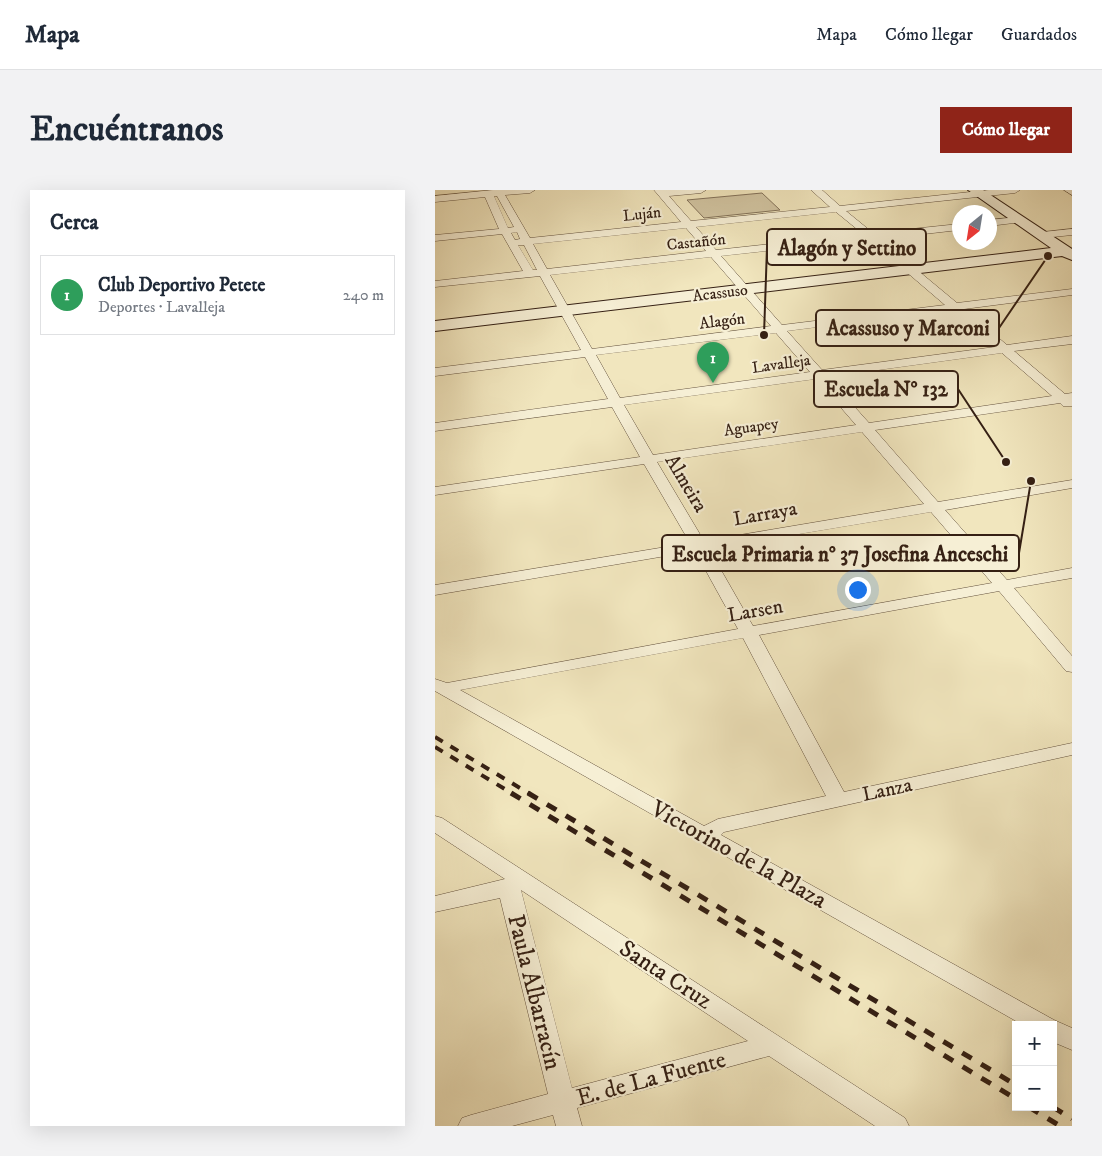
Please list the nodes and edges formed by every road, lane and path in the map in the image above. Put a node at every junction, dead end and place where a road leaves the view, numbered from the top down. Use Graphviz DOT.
graph roads {
  1 [pos="530,190"];
  2 [pos="701,190"];
  3 [pos="816,190"];
  4 [pos="1015,190"];
  5 [pos="1069,190"];
  6 [pos="493,192"];
  7 [pos="661,192"];
  8 [pos="977,192"];
  9 [pos="1072,192"];
  10 [pos="435,199"];
  11 [pos="837,208"];
  12 [pos="1019,220"];
  13 [pos="997,223"];
  14 [pos="687,224"];
  15 [pos="952,228"];
  16 [pos="519,230"];
  17 [pos="505,231"];
  18 [pos="1072,232"];
  19 [pos="1043,235"];
  20 [pos="871,237"];
  21 [pos="435,238"];
  22 [pos="525,241"];
  23 [pos="512,243"];
  24 [pos="713,254"];
  25 [pos="1068,254"];
  26 [pos="911,270"];
  27 [pos="537,273"];
  28 [pos="435,284"];
  29 [pos="745,289"];
  30 [pos="1072,292"];
  31 [pos="955,307"];
  32 [pos="567,310"];
  33 [pos="435,326"];
  34 [pos="779,329"];
  35 [pos="1072,340"];
  36 [pos="1004,349"];
  37 [pos="590,353"];
  38 [pos="435,372"];
  39 [pos="817,374"];
  40 [pos="1069,400"];
  41 [pos="616,402"];
  42 [pos="435,427"];
  43 [pos="864,427"];
  44 [pos="648,459"];
  45 [pos="1072,484"];
  46 [pos="435,491"];
  47 [pos="933,506"];
  48 [pos="700,546"];
  49 [pos="1072,573"];
  50 [pos="1003,585"];
  51 [pos="435,590"];
  52 [pos="749,632"];
  53 [pos="1072,667"];
  54 [pos="441,687"];
  55 [pos="1072,749"];
  56 [pos="838,799"];
  57 [pos="435,823"];
  58 [pos="706,835"];
  59 [pos="515,884"];
  60 [pos="435,904"];
  61 [pos="1037,1021"];
  62 [pos="1057,1032"];
  63 [pos="1072,1040"];
  64 [pos="772,1044"];
  65 [pos="564,1102"];
  66 [pos="471,1126"];
  67 [pos="569,1126"];
  68 [pos="896,1126"];
  1 -- 6 [label="street"];
  2 -- 7 [label="street"];
  3 -- 11 [label="street"];
  4 -- 8 [label="street, Luján"];
  5 -- 9 [label="street"];
  6 -- 10 [label="street"];
  6 -- 16 [label="street, Almeira"];
  6 -- 17 [label="street, Almeira"];
  7 -- 14 [label="street"];
  8 -- 11 [label="street, Luján"];
  8 -- 12 [label="street"];
  11 -- 14 [label="street, Luján"];
  11 -- 20 [label="street"];
  12 -- 13 [label="street"];
  12 -- 19 [label="street"];
  14 -- 22 [label="street, Luján"];
  14 -- 24 [label="street"];
  15 -- 20 [label="street, Castañón"];
  16 -- 17 [label="street"];
  16 -- 22 [label="street, Almeira"];
  17 -- 21 [label="street"];
  17 -- 23 [label="street, Almeira"];
  18 -- 19 [label="street"];
  19 -- 25 [label="street"];
  20 -- 24 [label="street, Castañón"];
  20 -- 26 [label="street"];
  22 -- 23 [label="street, Luján"];
  22 -- 27 [label="street, Almeira"];
  23 -- 27 [label="street, Almeira"];
  24 -- 27 [label="street, Castañón"];
  24 -- 29 [label="street"];
  25 -- 26 [label="street, Acassuso"];
  26 -- 29 [label="street, Acassuso"];
  26 -- 31 [label="street"];
  27 -- 28 [label="street, Castañón"];
  27 -- 32 [label="street, Almeira"];
  29 -- 32 [label="street, Acassuso"];
  29 -- 34 [label="street"];
  30 -- 31 [label="street, Alagón"];
  31 -- 34 [label="street, Alagón"];
  31 -- 36 [label="street"];
  32 -- 33 [label="street, Acassuso"];
  32 -- 37 [label="street, Almeira"];
  34 -- 37 [label="street, Alagón"];
  34 -- 39 [label="street"];
  35 -- 36 [label="street, Lavalleja"];
  36 -- 39 [label="street, Lavalleja"];
  36 -- 40 [label="street"];
  37 -- 38 [label="street, Alagón"];
  37 -- 41 [label="street, Almeira"];
  39 -- 41 [label="street, Lavalleja"];
  39 -- 43 [label="street"];
  40 -- 43 [label="street, Aguapey"];
  41 -- 42 [label="street, Lavalleja"];
  41 -- 44 [label="street, Almeira"];
  43 -- 44 [label="street, Aguapey"];
  43 -- 47 [label="street"];
  44 -- 46 [label="street, Aguapey"];
  44 -- 48 [label="street, Almeira"];
  45 -- 47 [label="street, Larraya"];
  47 -- 48 [label="street, Larraya"];
  47 -- 50 [label="street"];
  48 -- 51 [label="street, Larraya"];
  48 -- 52 [label="street, Almeira"];
  49 -- 50 [label="street, Larsen"];
  50 -- 52 [label="street, Larsen"];
  50 -- 53 [label="street"];
  52 -- 54 [label="street, Larsen"];
  52 -- 56 [label="street, Almeira"];
  54 -- 58 [label="street, Victorino de la Plaza"];
  55 -- 56 [label="street, Lanza"];
  56 -- 58 [label="street, Lanza"];
  57 -- 59 [label="street, Santa Cruz"];
  58 -- 61 [label="street, Victorino de la Plaza"];
  59 -- 60 [label="street"];
  59 -- 64 [label="street, Santa Cruz"];
  59 -- 65 [label="street, Paula Albarracín"];
  62 -- 63 [label="street"];
  64 -- 65 [label="street, E. de La Fuente"];
  64 -- 68 [label="street, Santa Cruz"];
  65 -- 66 [label="street, E. de La Fuente"];
  65 -- 67 [label="street, Paula Albarracín"];
}
